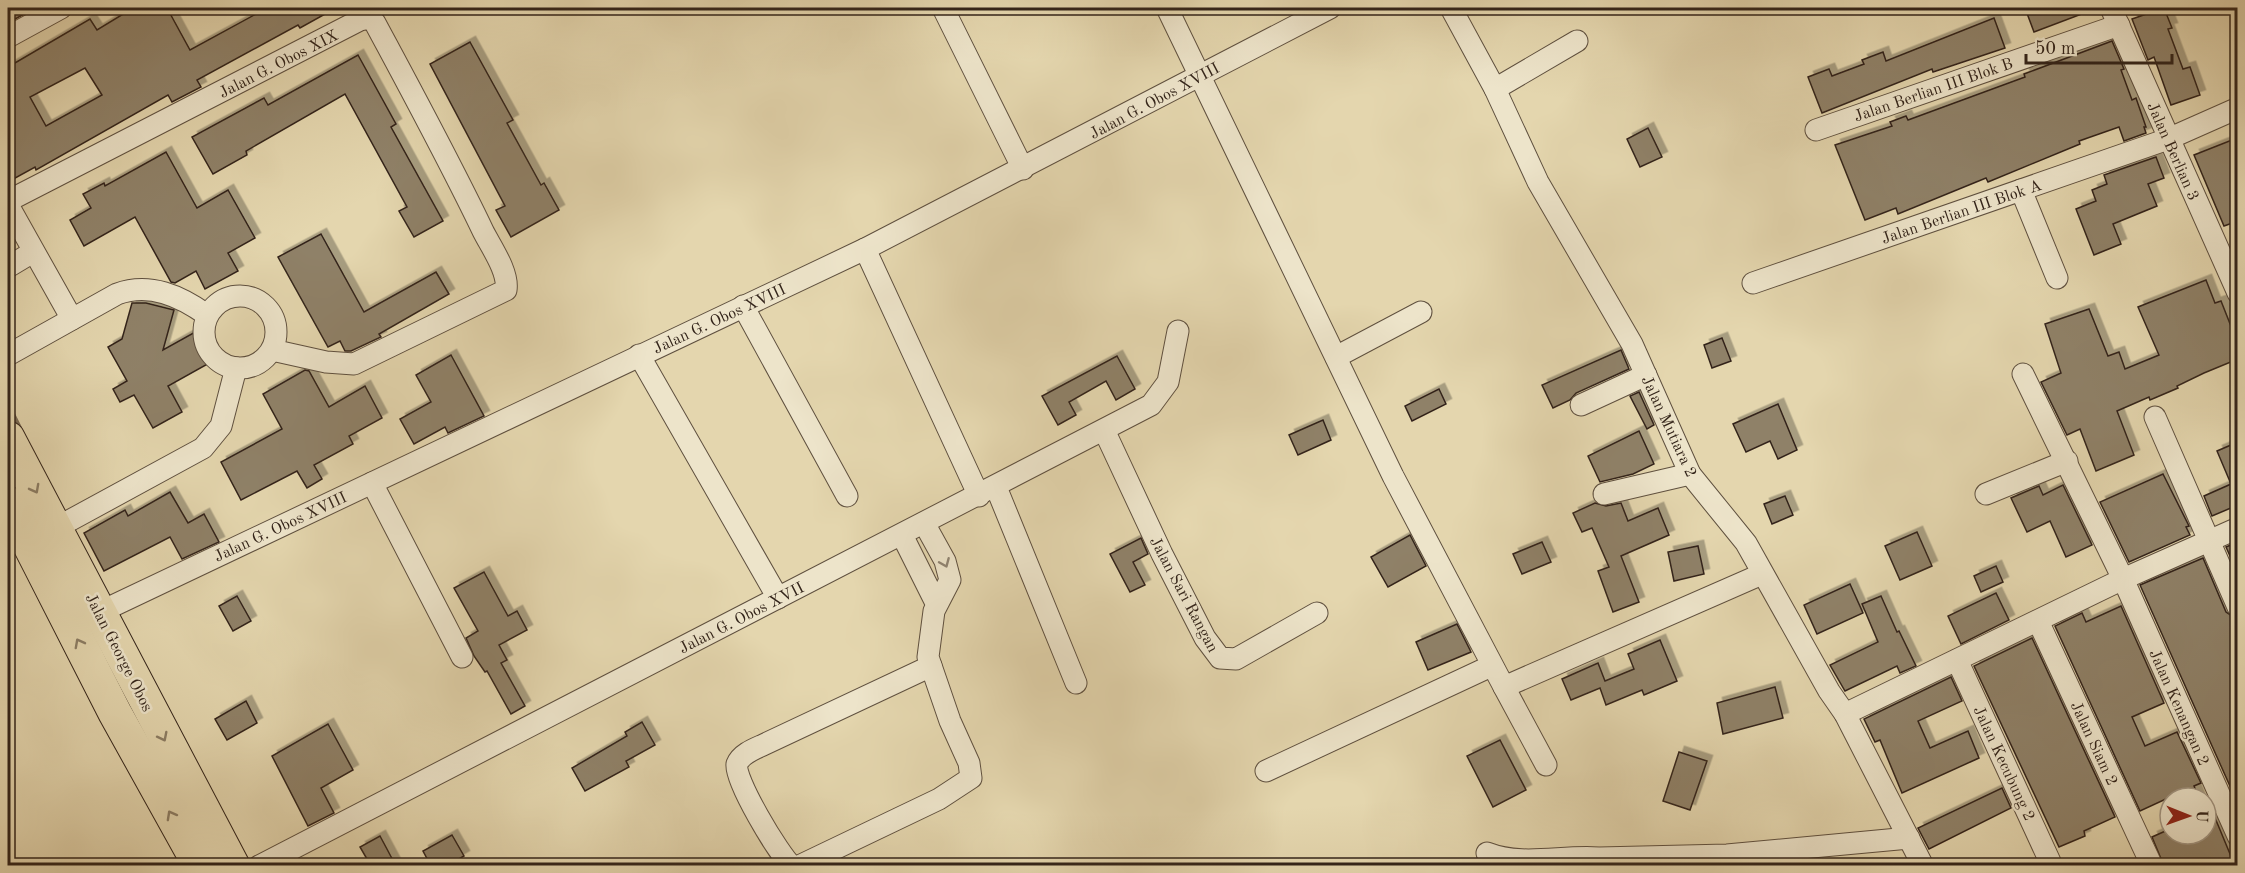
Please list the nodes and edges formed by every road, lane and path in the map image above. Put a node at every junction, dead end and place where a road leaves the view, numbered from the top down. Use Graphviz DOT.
graph roads {
  1 [pos="61,8"];
  2 [pos="944,8"];
  3 [pos="1167,8"];
  4 [pos="1330,8"];
  5 [pos="1451,8"];
  6 [pos="2115,16"];
  7 [pos="8,37"];
  8 [pos="1577,41"];
  9 [pos="1200,76"];
  10 [pos="1495,89"];
  11 [pos="2238,108"];
  12 [pos="1816,130"];
  13 [pos="2168,139"];
  14 [pos="1023,169"];
  15 [pos="2021,190"];
  16 [pos="9,214"];
  17 [pos="865,249"];
  18 [pos="33,252"];
  19 [pos="8,267"];
  20 [pos="2057,278"];
  21 [pos="1753,283"];
  22 [pos="2238,293"];
  23 [pos="743,306"];
  24 [pos="1421,312"];
  25 [pos="207,315"];
  26 [pos="72,319"];
  27 [pos="1178,331"];
  28 [pos="9,350"];
  29 [pos="272,350"];
  30 [pos="639,356"];
  31 [pos="1336,357"];
  32 [pos="236,368"];
  33 [pos="2023,374"];
  34 [pos="1646,375"];
  35 [pos="1581,405"];
  36 [pos="2154,417"];
  37 [pos="1104,430"];
  38 [pos="8,438"];
  39 [pos="2067,461"];
  40 [pos="1690,474"];
  41 [pos="372,483"];
  42 [pos="987,492"];
  43 [pos="1604,494"];
  44 [pos="1986,494"];
  45 [pos="847,496"];
  46 [pos="8,504"];
  47 [pos="64,523"];
  48 [pos="924,523"];
  49 [pos="2238,528"];
  50 [pos="902,535"];
  51 [pos="2208,542"];
  52 [pos="1762,574"];
  53 [pos="2123,579"];
  54 [pos="778,598"];
  55 [pos="936,603"];
  56 [pos="2238,607"];
  57 [pos="100,612"];
  58 [pos="1317,614"];
  59 [pos="2038,621"];
  60 [pos="462,657"];
  61 [pos="1957,660"];
  62 [pos="931,666"];
  63 [pos="1491,666"];
  64 [pos="1076,683"];
  65 [pos="1504,687"];
  66 [pos="1845,714"];
  67 [pos="1546,765"];
  68 [pos="1266,771"];
  69 [pos="2238,836"];
  70 [pos="1909,838"];
  71 [pos="1487,853"];
  72 [pos="1539,862"];
  73 [pos="200,866"];
  74 [pos="233,866"];
  75 [pos="259,866"];
  76 [pos="792,866"];
  77 [pos="799,866"];
  78 [pos="1923,866"];
  79 [pos="2052,866"];
  80 [pos="2152,866"];
  1 -- 7 [label="street"];
  2 -- 14 [label="street"];
  3 -- 9 [label="street"];
  4 -- 9 [label="street, Jalan G. Obos XVIII"];
  5 -- 10 [label="street, Jalan Mutiara 2"];
  6 -- 12 [label="street, Jalan Berlian III Blok B"];
  6 -- 13 [label="street, Jalan Berlian 3"];
  8 -- 10 [label="street"];
  9 -- 14 [label="street, Jalan G. Obos XVIII"];
  9 -- 31 [label="street"];
  10 -- 34 [label="street, Jalan Mutiara 2"];
  11 -- 13 [label="street, Jalan Berlian III Blok A"];
  13 -- 15 [label="street, Jalan Berlian III Blok A"];
  13 -- 22 [label="street, Jalan Berlian 3"];
  14 -- 17 [label="street, Jalan G. Obos XVIII"];
  15 -- 20 [label="street"];
  15 -- 21 [label="street, Jalan Berlian III Blok A"];
  16 -- 18 [label="street"];
  16 -- 29 [label="street, Jalan G. Obos XIX"];
  17 -- 23 [label="street, Jalan G. Obos XVIII"];
  17 -- 42 [label="street"];
  18 -- 19 [label="street"];
  18 -- 26 [label="street"];
  23 -- 30 [label="street, Jalan G. Obos XVIII"];
  23 -- 45 [label="street"];
  24 -- 31 [label="street"];
  25 -- 26 [label="street"];
  25 -- 29 [label="street"];
  25 -- 32 [label="street"];
  26 -- 28 [label="street"];
  27 -- 37 [label="street, Jalan G. Obos XVII"];
  29 -- 32 [label="street"];
  30 -- 41 [label="street, Jalan G. Obos XVIII"];
  30 -- 54 [label="street"];
  31 -- 63 [label="street"];
  32 -- 47 [label="street"];
  33 -- 39 [label="street, Jalan Kenangan 2"];
  34 -- 35 [label="street"];
  34 -- 40 [label="street, Jalan Mutiara 2"];
  36 -- 51 [label="street"];
  37 -- 42 [label="street, Jalan G. Obos XVII"];
  37 -- 58 [label="street, Jalan Sari Rangan"];
  38 -- 47 [label="main road, Jalan George Obos, one-way"];
  39 -- 44 [label="street"];
  39 -- 53 [label="street, Jalan Kenangan 2"];
  40 -- 43 [label="street"];
  40 -- 52 [label="street, Jalan Mutiara 2"];
  41 -- 57 [label="street, Jalan G. Obos XVIII"];
  41 -- 60 [label="street"];
  42 -- 48 [label="street, Jalan G. Obos XVII"];
  42 -- 64 [label="street"];
  73 -- 46 [label="main road, Jalan George Obos, one-way"];
  47 -- 57 [label="main road, Jalan George Obos"];
  48 -- 50 [label="street, Jalan G. Obos XVII"];
  48 -- 55 [label="street, one-way"];
  49 -- 51 [label="street"];
  50 -- 54 [label="street, Jalan G. Obos XVII"];
  50 -- 55 [label="street"];
  51 -- 53 [label="street"];
  51 -- 56 [label="street"];
  52 -- 65 [label="street"];
  52 -- 66 [label="street, Jalan Mutiara 2"];
  53 -- 59 [label="street"];
  53 -- 69 [label="street, Jalan Kenangan 2"];
  54 -- 75 [label="street, Jalan G. Obos XVII"];
  55 -- 62 [label="street"];
  57 -- 74 [label="main road, Jalan George Obos, one-way"];
  59 -- 61 [label="street"];
  59 -- 80 [label="street, Jalan Siam 2"];
  61 -- 66 [label="street"];
  61 -- 79 [label="street, Jalan Kecubung 2"];
  62 -- 76 [label="street"];
  62 -- 77 [label="street"];
  63 -- 65 [label="street"];
  63 -- 68 [label="street"];
  65 -- 67 [label="street"];
  66 -- 70 [label="street, Jalan Mutiara 2"];
  70 -- 72 [label="street"];
  70 -- 78 [label="street, Jalan Mutiara 2"];
  71 -- 72 [label="street"];
}
